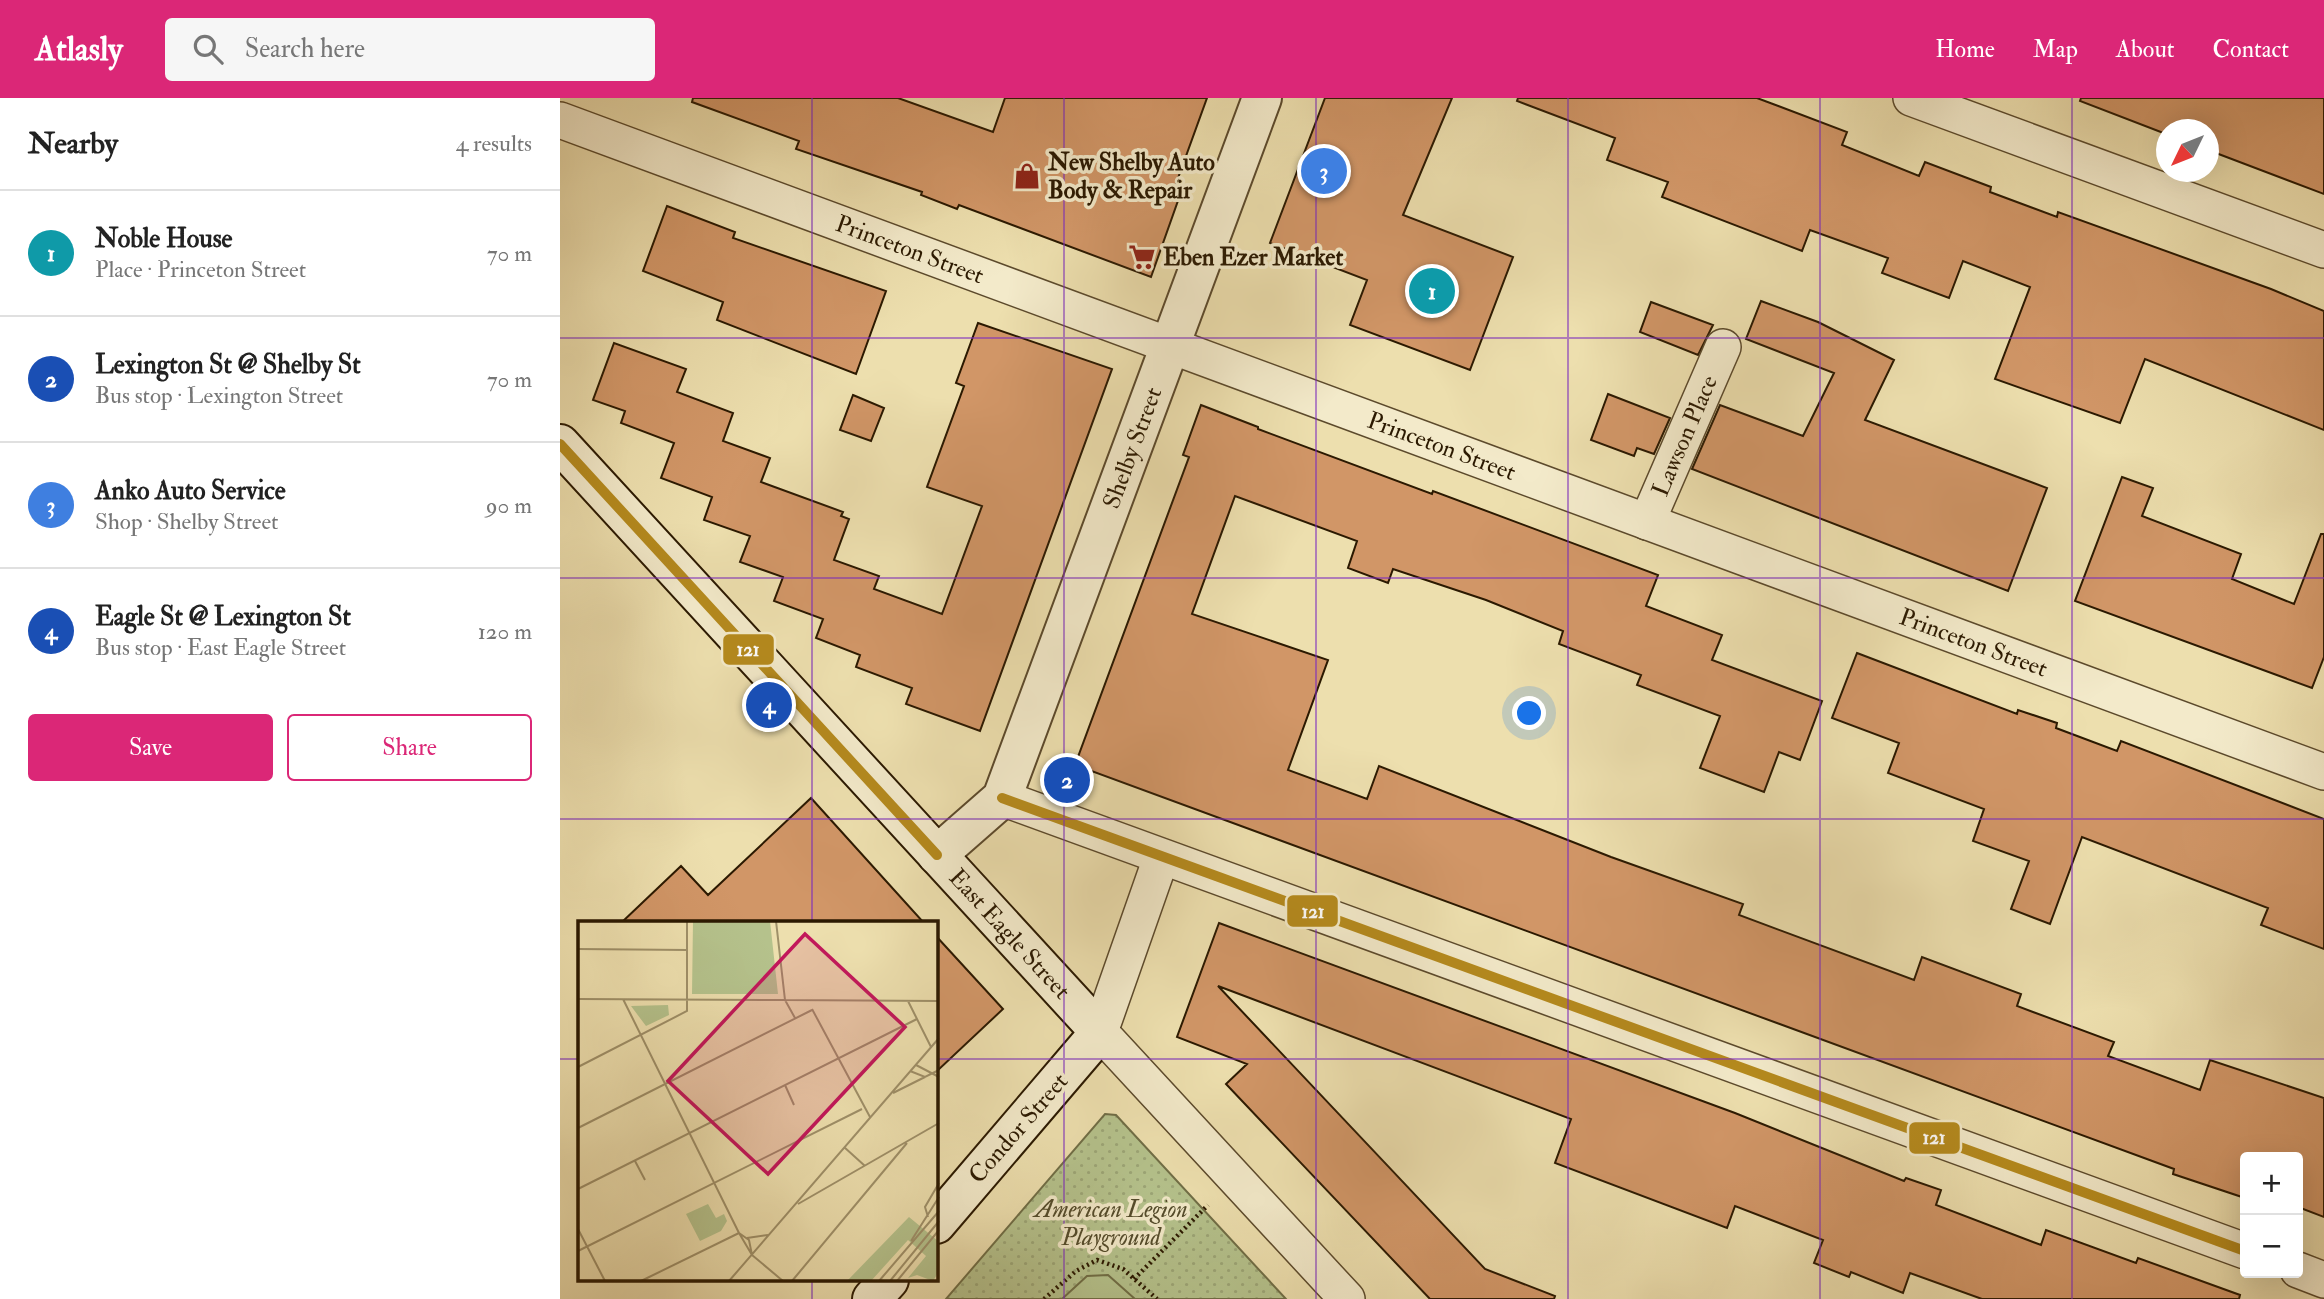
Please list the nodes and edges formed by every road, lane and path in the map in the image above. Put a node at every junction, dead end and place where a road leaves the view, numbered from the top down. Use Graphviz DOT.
graph roads {
  1 [pos="1262,98"];
  2 [pos="1912,98"];
  3 [pos="560,120"];
  4 [pos="2324,250"];
  5 [pos="1170,345"];
  6 [pos="1723,348"];
  7 [pos="560,444"];
  8 [pos="1647,522"];
  9 [pos="2324,772"];
  10 [pos="1002,798"];
  11 [pos="937,855"];
  12 [pos="1161,858"];
  13 [pos="1100,1032"];
  14 [pos="1209,1205"];
  15 [pos="938,1222"];
  16 [pos="2240,1249"];
  17 [pos="2303,1272"];
  18 [pos="1134,1279"];
  19 [pos="2324,1280"];
  20 [pos="887,1282"];
  21 [pos="872,1299"];
  22 [pos="1044,1299"];
  23 [pos="1157,1299"];
  24 [pos="1347,1299"];
  1 -- 5 [label="main road, Shelby Street"];
  2 -- 4 [label="street"];
  3 -- 5 [label="street, Princeton Street"];
  5 -- 8 [label="street, Princeton Street"];
  5 -- 10 [label="main road, Shelby Street"];
  6 -- 8 [label="street, Lawson Place"];
  7 -- 11 [label="main road, East Eagle Street"];
  8 -- 9 [label="street, Princeton Street"];
  10 -- 11 [label="main road"];
  10 -- 12 [label="street"];
  11 -- 13 [label="main road, East Eagle Street"];
  12 -- 13 [label="street"];
  12 -- 16 [label="street"];
  13 -- 15 [label="main road, Condor Street"];
  13 -- 24 [label="street, East Eagle Street"];
  14 -- 18 [label="path"];
  17 -- 19 [label="street"];
  18 -- 22 [label="path"];
  18 -- 23 [label="path"];
  20 -- 21 [label="main road"];
}
